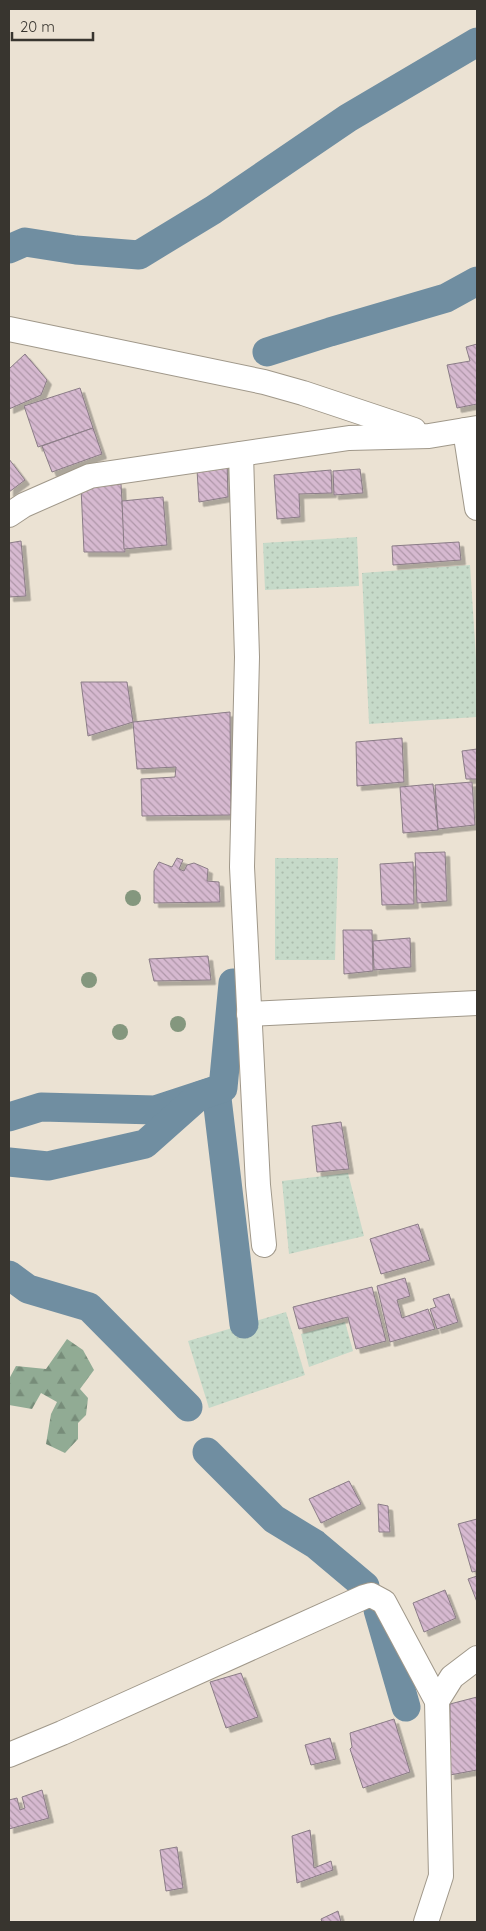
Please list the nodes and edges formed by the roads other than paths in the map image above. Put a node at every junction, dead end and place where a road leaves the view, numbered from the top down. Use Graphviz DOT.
graph roads {
  1 [pos="9,329"];
  2 [pos="471,429"];
  3 [pos="430,436"];
  4 [pos="241,454"];
  5 [pos="477,508"];
  6 [pos="9,515"];
  7 [pos="477,1003"];
  8 [pos="249,1014"];
  9 [pos="264,1245"];
  10 [pos="477,1658"];
  11 [pos="437,1701"];
  12 [pos="9,1755"];
  13 [pos="426,1922"];
  1 -- 3 [label="street"];
  2 -- 3 [label="street"];
  2 -- 5 [label="street"];
  3 -- 4 [label="street"];
  4 -- 6 [label="street"];
  4 -- 8 [label="street"];
  7 -- 8 [label="street"];
  8 -- 9 [label="street"];
  10 -- 11 [label="street"];
  11 -- 12 [label="street"];
  11 -- 13 [label="street"];
}
